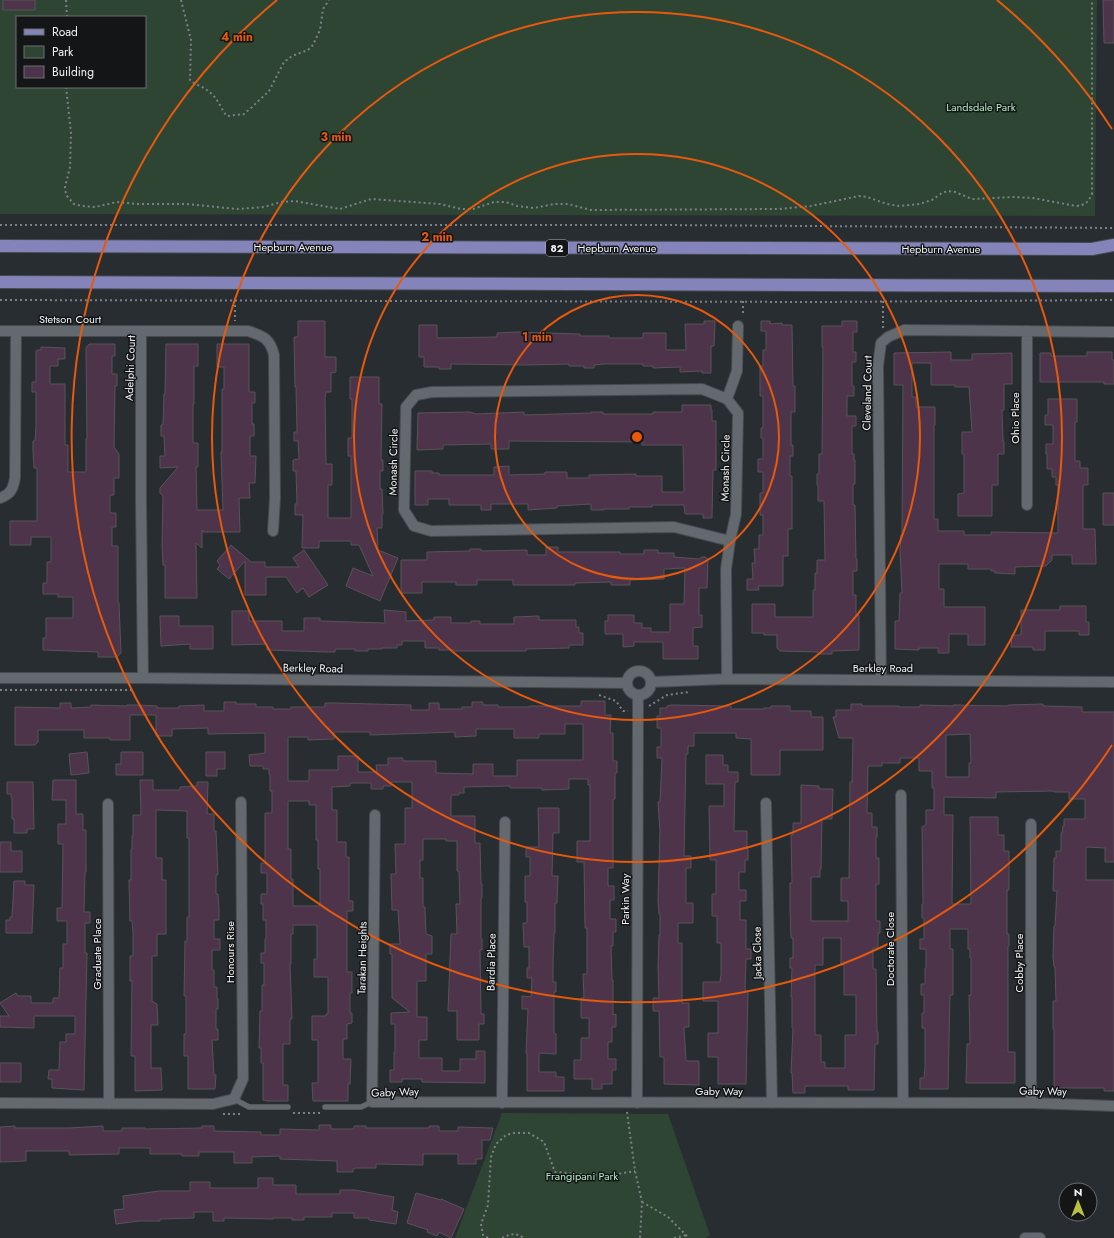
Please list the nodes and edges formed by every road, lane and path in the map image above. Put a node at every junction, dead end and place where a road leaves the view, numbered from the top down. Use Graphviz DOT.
graph roads {
  1 [pos="66,0"];
  2 [pos="181,0"];
  3 [pos="329,0"];
  4 [pos="1092,0"];
  5 [pos="67,16"];
  6 [pos="66,88"];
  7 [pos="0,225"];
  8 [pos="1114,228"];
  9 [pos="1114,245"];
  10 [pos="0,246"];
  11 [pos="0,282"];
  12 [pos="1114,286"];
  13 [pos="0,300"];
  14 [pos="235,300"];
  15 [pos="1114,300"];
  16 [pos="883,301"];
  17 [pos="742,302"];
  18 [pos="738,326"];
  19 [pos="0,331"];
  20 [pos="16,331"];
  21 [pos="141,331"];
  22 [pos="235,331"];
  23 [pos="1026,331"];
  24 [pos="1114,332"];
  25 [pos="888,337"];
  26 [pos="727,399"];
  27 [pos="0,498"];
  28 [pos="1027,505"];
  29 [pos="273,531"];
  30 [pos="730,541"];
  31 [pos="0,678"];
  32 [pos="143,678"];
  33 [pos="727,679"];
  34 [pos="881,680"];
  35 [pos="651,682"];
  36 [pos="1114,682"];
  37 [pos="626,683"];
  38 [pos="638,696"];
  39 [pos="901,795"];
  40 [pos="241,802"];
  41 [pos="766,803"];
  42 [pos="108,804"];
  43 [pos="375,815"];
  44 [pos="505,822"];
  45 [pos="1031,824"];
  46 [pos="234,1099"];
  47 [pos="372,1102"];
  48 [pos="502,1102"];
  49 [pos="903,1102"];
  50 [pos="1031,1102"];
  51 [pos="0,1103"];
  52 [pos="626,1103"];
  53 [pos="637,1103"];
  54 [pos="772,1103"];
  55 [pos="110,1104"];
  56 [pos="1114,1106"];
  57 [pos="288,1107"];
  58 [pos="325,1107"];
  59 [pos="635,1171"];
  60 [pos="642,1202"];
  61 [pos="687,1235"];
  62 [pos="488,1238"];
  63 [pos="502,1238"];
  64 [pos="524,1238"];
  65 [pos="640,1238"];
  66 [pos="674,1238"];
  67 [pos="689,1238"];
  68 [pos="1024,1238"];
  69 [pos="1040,1238"];
  1 -- 5 [label="path"];
  2 -- 3 [label="path"];
  4 -- 6 [label="path"];
  7 -- 8 [label="path"];
  9 -- 10 [label="main road, Hepburn Avenue / 82"];
  11 -- 12 [label="main road"];
  13 -- 14 [label="path"];
  14 -- 17 [label="path"];
  14 -- 22 [label="path"];
  15 -- 16 [label="path"];
  16 -- 17 [label="path"];
  16 -- 25 [label="path"];
  17 -- 18 [label="path"];
  18 -- 26 [label="street"];
  19 -- 20 [label="street, Stetson Court"];
  20 -- 21 [label="street, Stetson Court"];
  20 -- 27 [label="street"];
  21 -- 22 [label="street, Adelphi Court"];
  21 -- 32 [label="street, Adelphi Court"];
  22 -- 29 [label="street, Adelphi Court"];
  23 -- 24 [label="street"];
  23 -- 25 [label="street"];
  23 -- 28 [label="street, Ohio Place"];
  25 -- 34 [label="street, Cleveland Court"];
  26 -- 30 [label="street, Monash Circle"];
  26 -- 30 [label="street, Monash Circle"];
  30 -- 33 [label="street, Monash Circle"];
  31 -- 32 [label="street, Berkley Road"];
  32 -- 37 [label="street, Berkley Road"];
  33 -- 34 [label="street, Berkley Road"];
  33 -- 35 [label="street, Berkley Road"];
  34 -- 36 [label="street, Berkley Road"];
  35 -- 37 [label="street"];
  35 -- 38 [label="street"];
  37 -- 38 [label="street"];
  38 -- 53 [label="street, Parkin Way"];
  39 -- 49 [label="street, Doctorate Close"];
  40 -- 46 [label="street, Honours Rise"];
  41 -- 54 [label="street, Jacka Close"];
  42 -- 55 [label="street, Graduate Place"];
  43 -- 47 [label="street, Tarakan Heights"];
  44 -- 48 [label="street, Bardia Place"];
  45 -- 50 [label="street, Cobby Place"];
  46 -- 55 [label="street"];
  46 -- 57 [label="lane"];
  47 -- 48 [label="street, Gaby Way"];
  47 -- 58 [label="lane, Gaby Way"];
  48 -- 52 [label="street, Gaby Way"];
  49 -- 50 [label="street, Gaby Way"];
  49 -- 54 [label="street, Gaby Way"];
  50 -- 56 [label="street, Gaby Way"];
  51 -- 55 [label="street"];
  52 -- 53 [label="street, Gaby Way"];
  52 -- 59 [label="path"];
  53 -- 54 [label="street, Gaby Way"];
  59 -- 60 [label="path"];
  59 -- 62 [label="path"];
  60 -- 61 [label="path"];
  60 -- 65 [label="path"];
  61 -- 66 [label="path"];
  61 -- 67 [label="path"];
  63 -- 64 [label="path"];
  68 -- 69 [label="street"];
}
